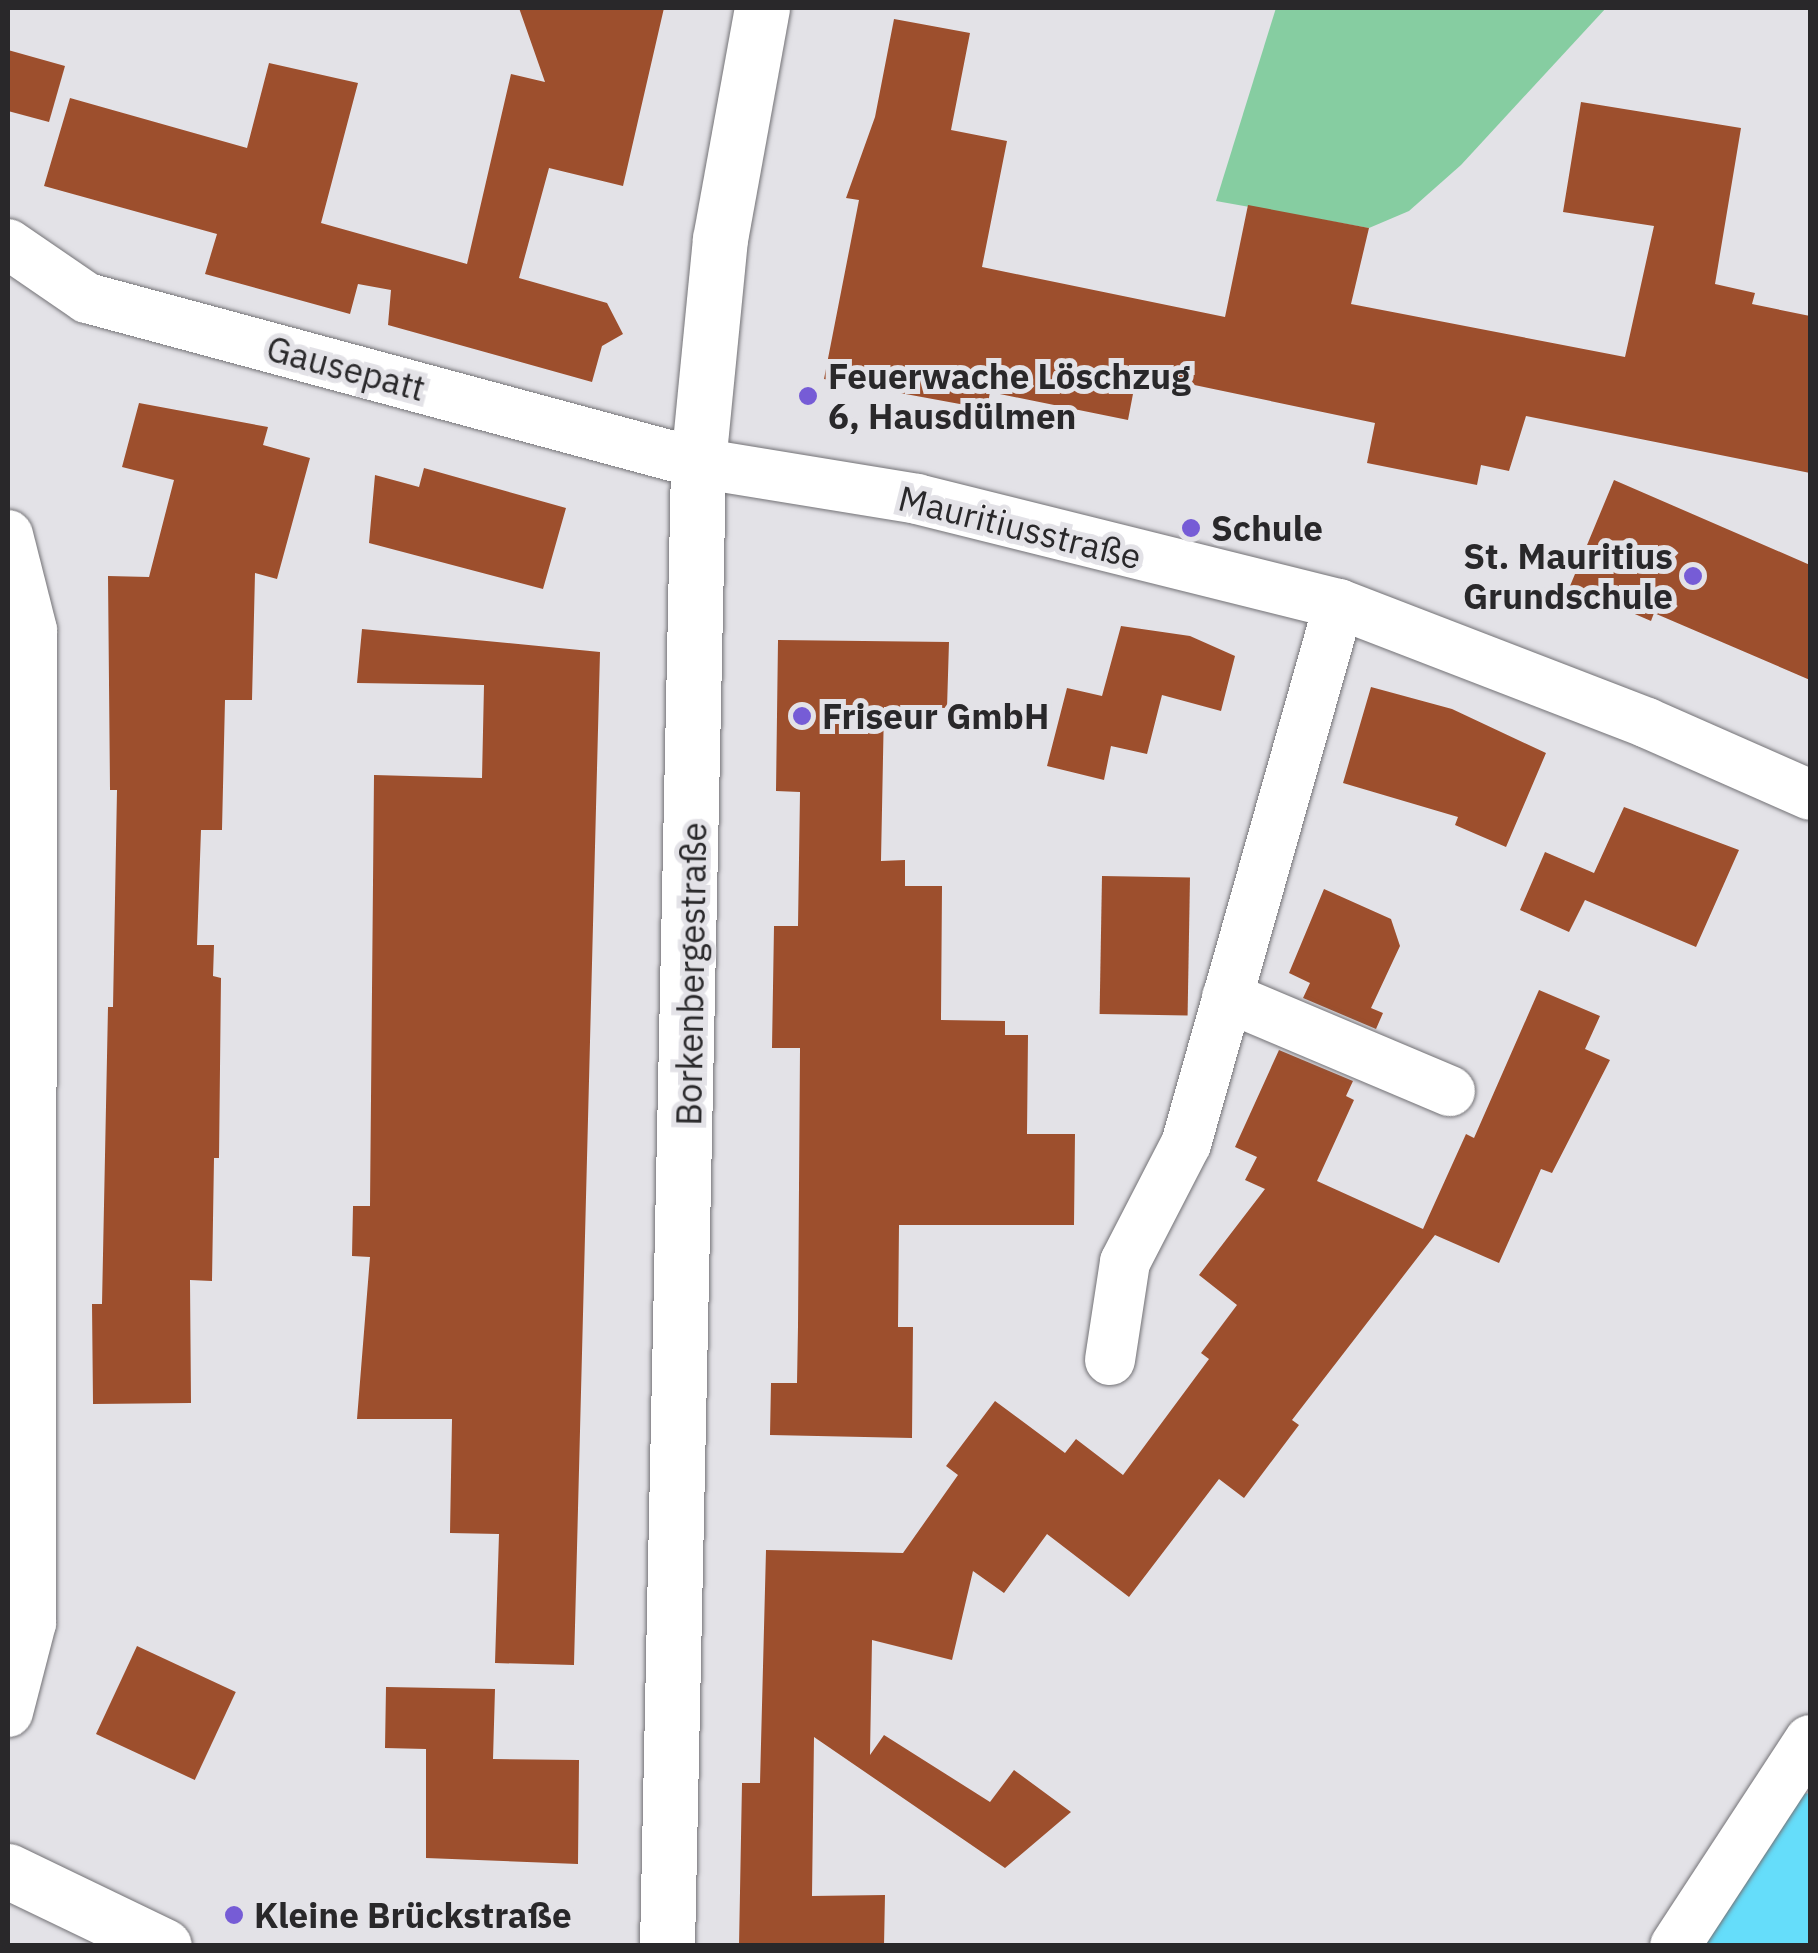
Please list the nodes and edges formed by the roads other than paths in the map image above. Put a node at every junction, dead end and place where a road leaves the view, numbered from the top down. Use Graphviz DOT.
graph roads {
  1 [pos="762,8"];
  2 [pos="8,244"];
  3 [pos="698,463"];
  4 [pos="8,534"];
  5 [pos="1339,604"];
  6 [pos="1810,795"];
  7 [pos="1228,997"];
  8 [pos="1450,1091"];
  9 [pos="1110,1360"];
  10 [pos="8,1712"];
  11 [pos="1810,1740"];
  12 [pos="8,1872"];
  13 [pos="164,1946"];
  14 [pos="667,1946"];
  15 [pos="1675,1946"];
  1 -- 3 [label="street, Borkenbergestraße"];
  2 -- 3 [label="street, Gausepatt"];
  3 -- 5 [label="street, Mauritiusstraße"];
  3 -- 14 [label="street, Borkenbergestraße"];
  4 -- 10 [label="street"];
  5 -- 6 [label="street, Mauritiusstraße"];
  5 -- 7 [label="street"];
  7 -- 8 [label="street"];
  7 -- 9 [label="street"];
  11 -- 15 [label="street"];
  12 -- 13 [label="street"];
}
